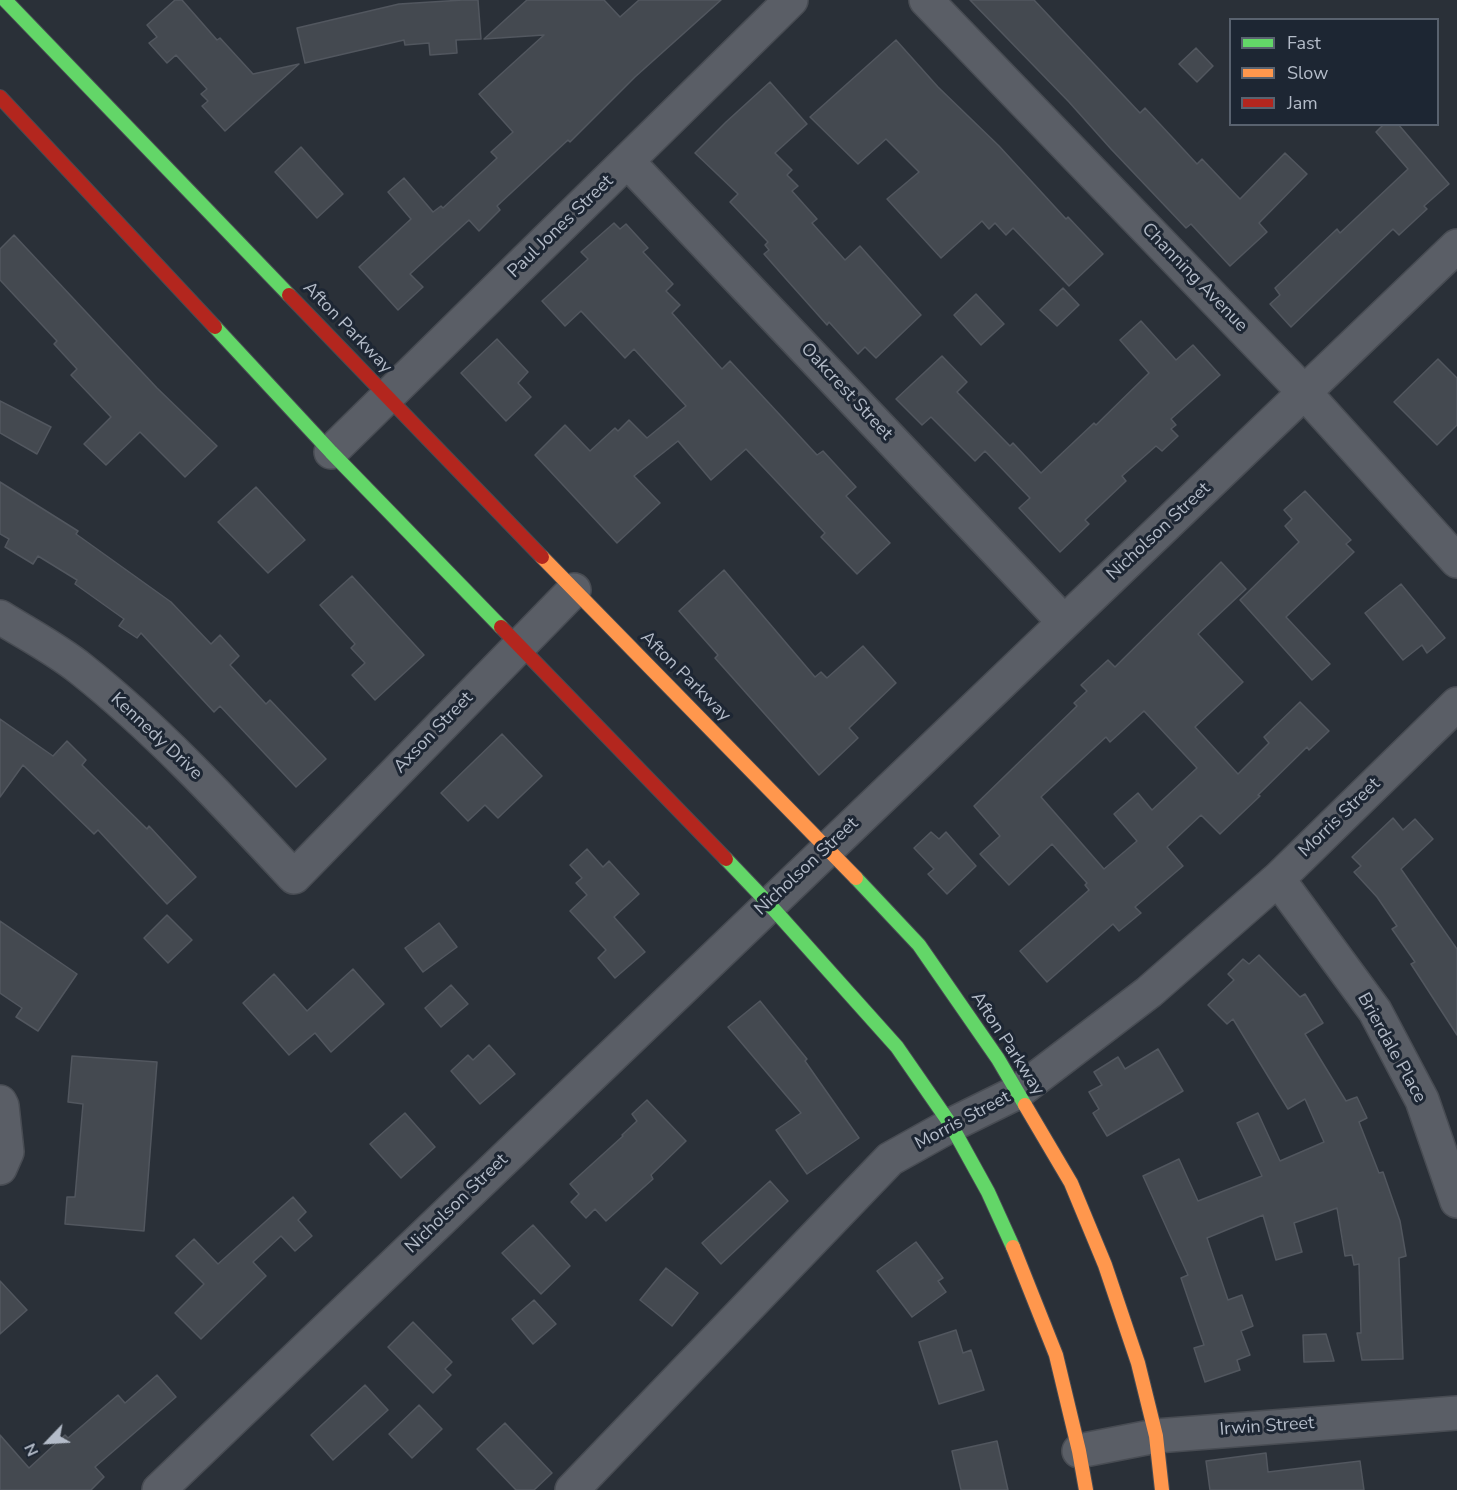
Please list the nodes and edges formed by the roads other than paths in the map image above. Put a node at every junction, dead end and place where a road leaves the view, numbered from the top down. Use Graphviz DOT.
graph roads {
  1 [pos="5,0"];
  2 [pos="791,0"];
  3 [pos="926,0"];
  4 [pos="0,97"];
  5 [pos="628,162"];
  6 [pos="1457,246"];
  7 [pos="1305,393"];
  8 [pos="388,396"];
  9 [pos="331,452"];
  10 [pos="1457,561"];
  11 [pos="574,590"];
  12 [pos="0,617"];
  13 [pos="1064,622"];
  14 [pos="519,646"];
  15 [pos="1457,704"];
  16 [pos="828,848"];
  17 [pos="294,877"];
  18 [pos="1278,879"];
  19 [pos="769,904"];
  20 [pos="1018,1092"];
  21 [pos="0,1102"];
  22 [pos="951,1125"];
  23 [pos="0,1168"];
  24 [pos="1457,1201"];
  25 [pos="1457,1413"];
  26 [pos="1156,1436"];
  27 [pos="1079,1451"];
  28 [pos="159,1490"];
  29 [pos="572,1490"];
  30 [pos="1086,1490"];
  31 [pos="1162,1490"];
  1 -- 8 [label="street, Afton Parkway"];
  2 -- 5 [label="street, Paul Jones Street"];
  3 -- 7 [label="street, Channing Avenue"];
  4 -- 9 [label="street"];
  5 -- 8 [label="street, Paul Jones Street"];
  5 -- 13 [label="street, Oakcrest Street"];
  6 -- 7 [label="street, Nicholson Street"];
  7 -- 10 [label="street, Channing Avenue"];
  7 -- 13 [label="street, Nicholson Street"];
  8 -- 9 [label="street, Paul Jones Street"];
  8 -- 11 [label="street, Afton Parkway"];
  9 -- 14 [label="street"];
  11 -- 14 [label="street, Axson Street"];
  11 -- 16 [label="street, Afton Parkway"];
  12 -- 17 [label="street, Kennedy Drive"];
  13 -- 16 [label="street, Nicholson Street"];
  14 -- 17 [label="street, Axson Street"];
  14 -- 19 [label="street"];
  15 -- 18 [label="street, Morris Street"];
  16 -- 19 [label="street, Nicholson Street"];
  16 -- 20 [label="street, Afton Parkway"];
  18 -- 20 [label="street, Morris Street"];
  18 -- 24 [label="street, Brierdale Place"];
  19 -- 22 [label="street"];
  19 -- 28 [label="street, Nicholson Street"];
  20 -- 22 [label="street, Morris Street"];
  20 -- 26 [label="street, Afton Parkway"];
  21 -- 23 [label="street"];
  22 -- 27 [label="street"];
  22 -- 29 [label="street, Morris Street"];
  25 -- 26 [label="street, Irwin Street"];
  26 -- 27 [label="street, Irwin Street"];
  26 -- 31 [label="street, Afton Parkway"];
  27 -- 30 [label="street"];
}
